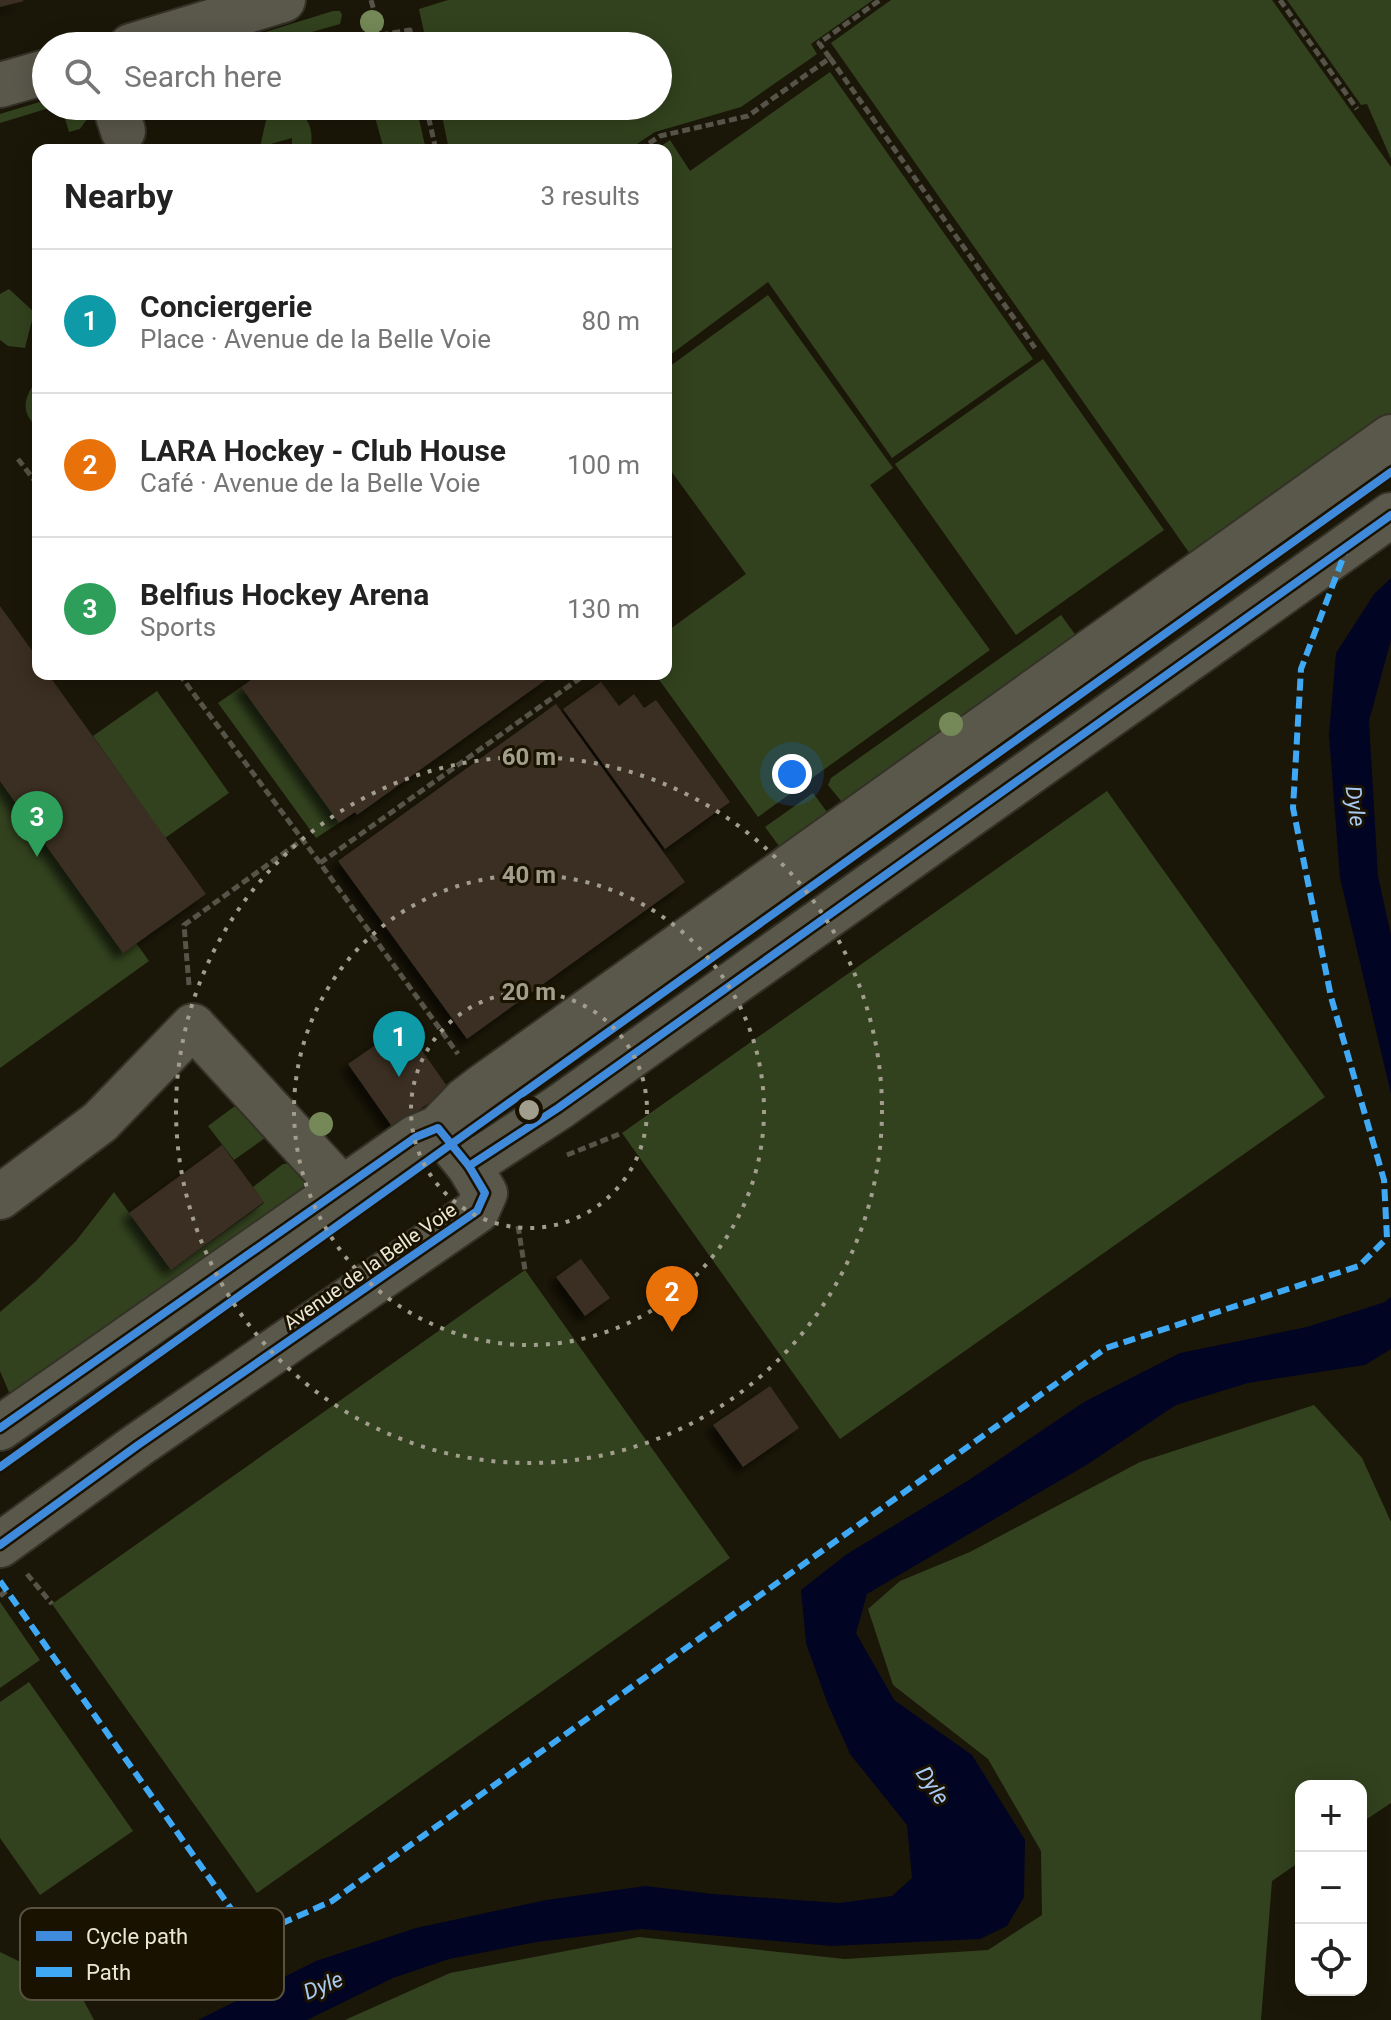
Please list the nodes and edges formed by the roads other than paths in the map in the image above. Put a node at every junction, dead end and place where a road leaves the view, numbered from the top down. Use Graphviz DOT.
graph roads {
  1 [pos="283,0"];
  2 [pos="177,32"];
  3 [pos="32,76"];
  4 [pos="0,85"];
  5 [pos="1391,437"];
  6 [pos="1391,515"];
  7 [pos="438,1128"];
  8 [pos="469,1166"];
  9 [pos="340,1191"];
  10 [pos="0,1197"];
  11 [pos="0,1428"];
  12 [pos="12,1558"];
  1 -- 2 [label="street"];
  3 -- 4 [label="street"];
  5 -- 7 [label="street"];
  6 -- 8 [label="street"];
  7 -- 8 [label="street, Avenue de la Belle Voie"];
  7 -- 9 [label="street"];
  8 -- 12 [label="street, Avenue de la Belle Voie"];
  9 -- 10 [label="street"];
  9 -- 11 [label="street"];
}
